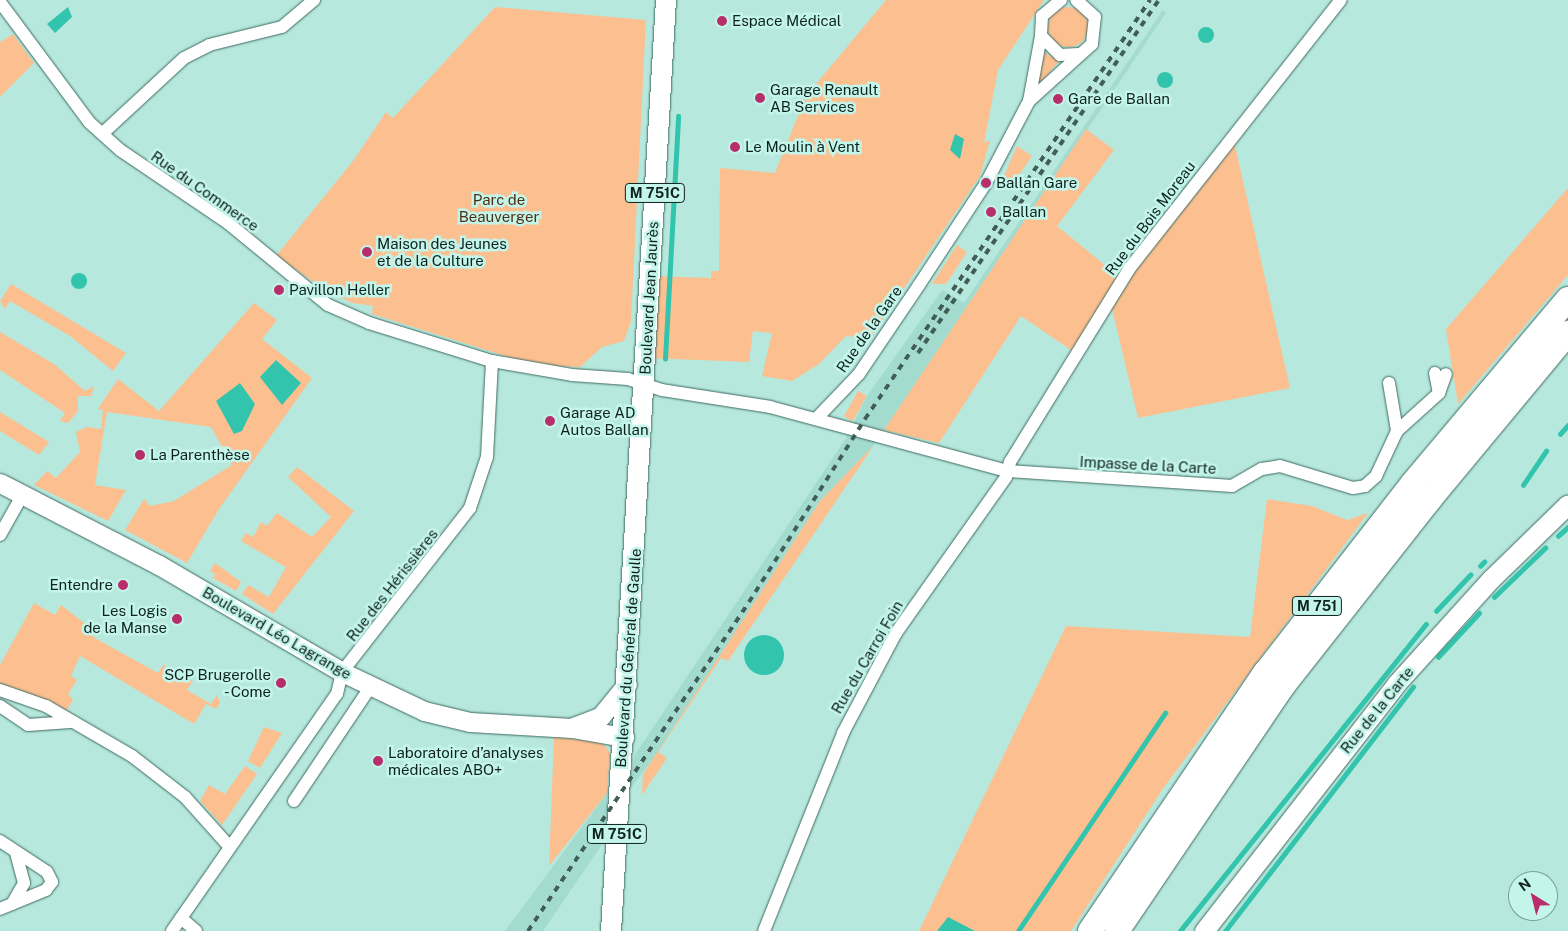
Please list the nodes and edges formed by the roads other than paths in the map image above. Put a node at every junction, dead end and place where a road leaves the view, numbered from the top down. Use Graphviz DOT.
graph roads {
  1 [pos="314,0"];
  2 [pos="666,0"];
  3 [pos="1061,0"];
  4 [pos="1076,0"];
  5 [pos="1341,0"];
  6 [pos="0,2"];
  7 [pos="1041,36"];
  8 [pos="1078,54"];
  9 [pos="1029,101"];
  10 [pos="103,133"];
  11 [pos="1568,299"];
  12 [pos="1568,333"];
  13 [pos="492,361"];
  14 [pos="1441,374"];
  15 [pos="1389,383"];
  16 [pos="644,386"];
  17 [pos="816,418"];
  18 [pos="1397,432"];
  19 [pos="1008,471"];
  20 [pos="0,483"];
  21 [pos="23,494"];
  22 [pos="1568,504"];
  23 [pos="0,535"];
  24 [pos="342,672"];
  25 [pos="627,684"];
  26 [pos="371,686"];
  27 [pos="0,690"];
  28 [pos="0,706"];
  29 [pos="70,722"];
  30 [pos="572,728"];
  31 [pos="624,736"];
  32 [pos="294,801"];
  33 [pos="0,841"];
  34 [pos="229,846"];
  35 [pos="16,854"];
  36 [pos="6,906"];
  37 [pos="181,918"];
  38 [pos="172,931"];
  39 [pos="196,931"];
  40 [pos="611,931"];
  41 [pos="764,931"];
  42 [pos="1090,931"];
  43 [pos="1117,931"];
  44 [pos="1204,931"];
  1 -- 10 [label="street"];
  2 -- 16 [label="main road, Boulevard Jean Jaurès / M 751C"];
  3 -- 7 [label="street, Rue de la Gare"];
  4 -- 8 [label="street, Rue de la Gare"];
  5 -- 19 [label="street, Rue du Bois Moreau"];
  6 -- 10 [label="street, Rue du Commerce"];
  7 -- 8 [label="street"];
  7 -- 9 [label="street, Rue de la Gare"];
  8 -- 9 [label="street, Rue de la Gare"];
  9 -- 17 [label="street, Rue de la Gare"];
  10 -- 13 [label="street, Rue du Commerce"];
  11 -- 42 [label="highway, M 751"];
  12 -- 43 [label="highway, M 751"];
  13 -- 16 [label="street, Rue du Commerce"];
  13 -- 24 [label="street, Rue des Hérissières"];
  14 -- 18 [label="street, Impasse de la Carte"];
  15 -- 18 [label="street"];
  16 -- 17 [label="street"];
  16 -- 25 [label="main road, Boulevard du Général de Gaulle / M 751C"];
  17 -- 19 [label="street, Impasse de la Carte"];
  18 -- 19 [label="street, Impasse de la Carte"];
  19 -- 41 [label="street, Rue du Carroi Foin"];
  20 -- 21 [label="street, Boulevard Léo Lagrange"];
  21 -- 23 [label="street"];
  21 -- 24 [label="street, Boulevard Léo Lagrange"];
  22 -- 44 [label="street, Rue de la Carte"];
  24 -- 26 [label="street, Boulevard Léo Lagrange"];
  24 -- 34 [label="street, Rue des Hérissières"];
  25 -- 30 [label="street, Boulevard Léo Lagrange"];
  25 -- 31 [label="main road, Boulevard du Général de Gaulle / M 751C"];
  26 -- 30 [label="street, Boulevard Léo Lagrange"];
  26 -- 32 [label="street"];
  27 -- 29 [label="street"];
  28 -- 29 [label="street"];
  29 -- 34 [label="street"];
  30 -- 31 [label="street, Boulevard Léo Lagrange"];
  31 -- 40 [label="main road, Boulevard du Général de Gaulle / M 751C"];
  33 -- 35 [label="street"];
  34 -- 37 [label="street, Rue des Hérissières"];
  35 -- 36 [label="street"];
  35 -- 36 [label="street"];
  37 -- 38 [label="street, Rue des Hérissières"];
  37 -- 39 [label="street"];
}
